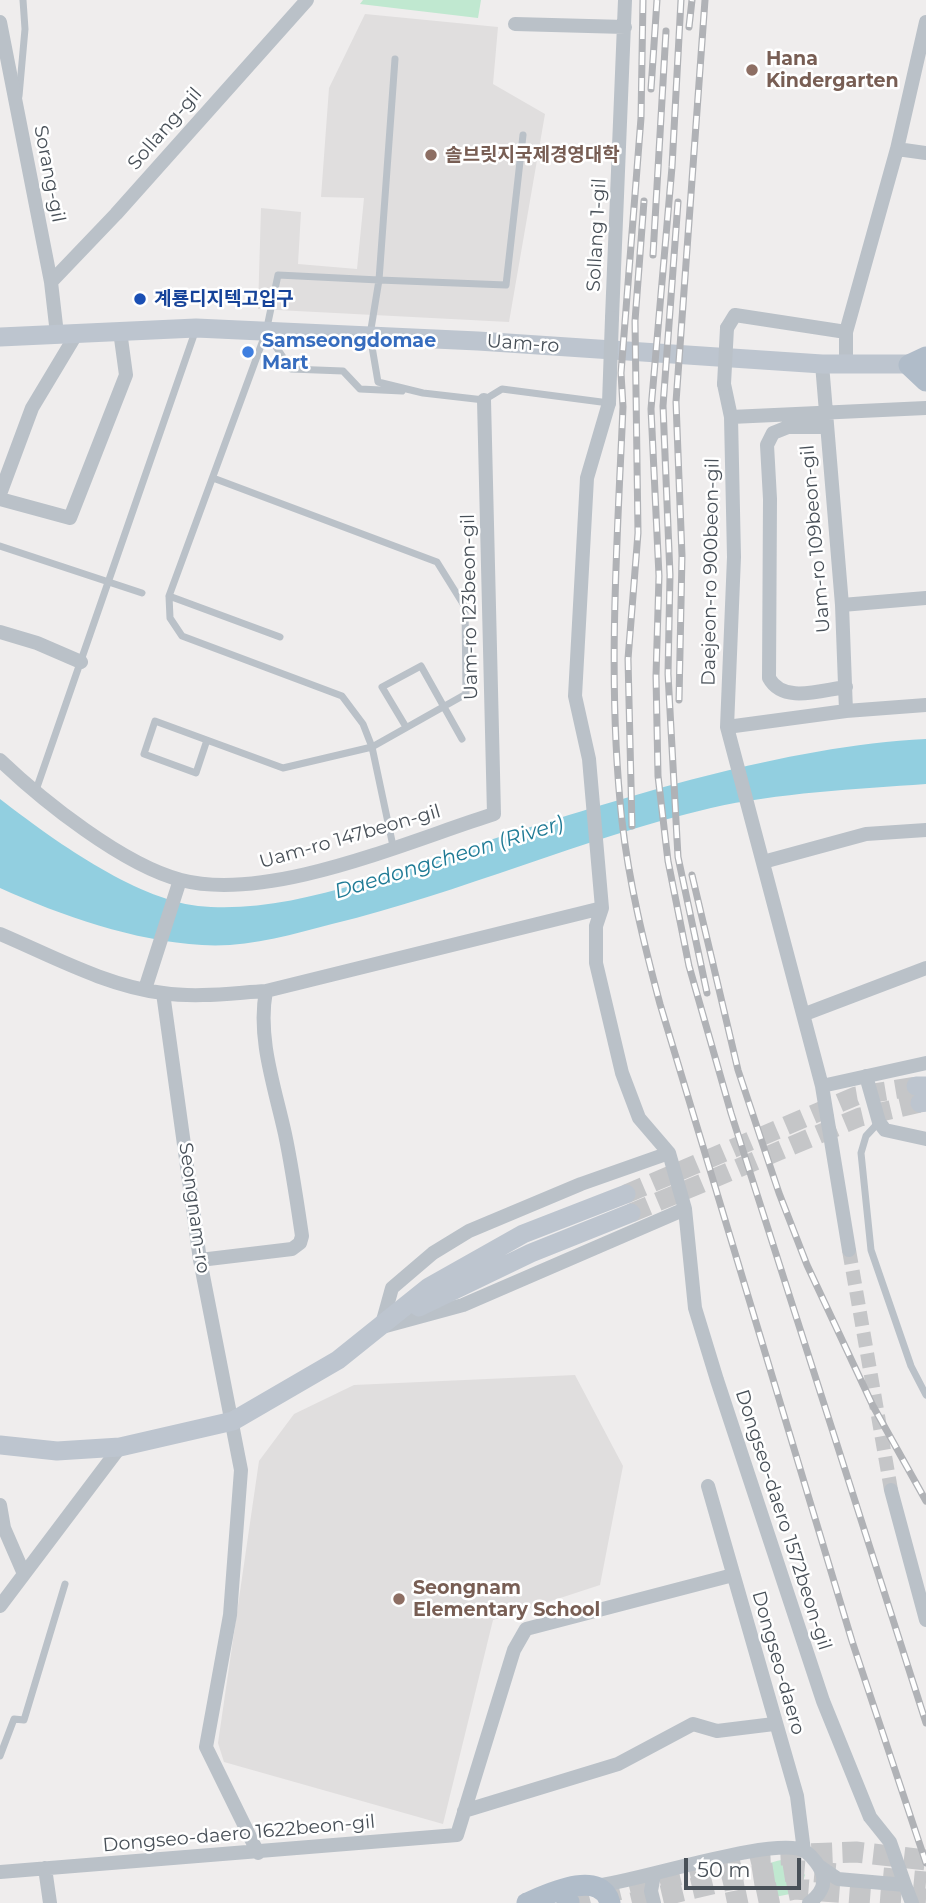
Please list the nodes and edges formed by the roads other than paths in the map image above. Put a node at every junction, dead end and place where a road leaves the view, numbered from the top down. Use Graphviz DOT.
graph roads {
  1 [pos="23,0"];
  2 [pos="307,0"];
  3 [pos="625,0"];
  4 [pos="0,22"];
  5 [pos="926,22"];
  6 [pos="515,24"];
  7 [pos="625,27"];
  8 [pos="394,60"];
  9 [pos="18,114"];
  10 [pos="523,135"];
  11 [pos="897,149"];
  12 [pos="926,153"];
  13 [pos="379,280"];
  14 [pos="51,282"];
  15 [pos="196,328"];
  16 [pos="120,331"];
  17 [pos="266,332"];
  18 [pos="846,332"];
  19 [pos="67,333"];
  20 [pos="370,335"];
  21 [pos="0,337"];
  22 [pos="920,362"];
  23 [pos="822,364"];
  24 [pos="846,365"];
  25 [pos="926,381"];
  26 [pos="423,393"];
  27 [pos="484,400"];
  28 [pos="609,403"];
  29 [pos="926,408"];
  30 [pos="731,417"];
  31 [pos="826,419"];
  32 [pos="214,478"];
  33 [pos="0,496"];
  34 [pos="0,546"];
  35 [pos="110,582"];
  36 [pos="142,593"];
  37 [pos="169,596"];
  38 [pos="926,598"];
  39 [pos="842,605"];
  40 [pos="0,632"];
  41 [pos="280,637"];
  42 [pos="81,662"];
  43 [pos="846,687"];
  44 [pos="926,705"];
  45 [pos="443,706"];
  46 [pos="846,711"];
  47 [pos="405,727"];
  48 [pos="727,727"];
  49 [pos="462,739"];
  50 [pos="207,740"];
  51 [pos="372,747"];
  52 [pos="0,760"];
  53 [pos="36,790"];
  54 [pos="494,814"];
  55 [pos="926,830"];
  56 [pos="393,846"];
  57 [pos="763,862"];
  58 [pos="180,880"];
  59 [pos="602,900"];
  60 [pos="0,934"];
  61 [pos="926,968"];
  62 [pos="145,989"];
  63 [pos="266,990"];
  64 [pos="163,993"];
  65 [pos="805,1014"];
  66 [pos="926,1063"];
  67 [pos="866,1076"];
  68 [pos="822,1086"];
  69 [pos="878,1122"];
  70 [pos="926,1139"];
  71 [pos="669,1153"];
  72 [pos="628,1204"];
  73 [pos="685,1209"];
  74 [pos="849,1250"];
  75 [pos="200,1260"];
  76 [pos="381,1328"];
  77 [pos="926,1395"];
  78 [pos="233,1421"];
  79 [pos="0,1445"];
  80 [pos="120,1447"];
  81 [pos="708,1486"];
  82 [pos="891,1490"];
  83 [pos="0,1505"];
  84 [pos="24,1574"];
  85 [pos="733,1575"];
  86 [pos="65,1584"];
  87 [pos="0,1606"];
  88 [pos="926,1620"];
  89 [pos="774,1724"];
  90 [pos="0,1756"];
  91 [pos="464,1811"];
  92 [pos="804,1851"];
  93 [pos="258,1853"];
  94 [pos="820,1866"];
  95 [pos="45,1868"];
  96 [pos="0,1872"];
  97 [pos="654,1875"];
  98 [pos="838,1879"];
  99 [pos="905,1885"];
  100 [pos="595,1886"];
  101 [pos="822,1888"];
  102 [pos="50,1903"];
  103 [pos="527,1903"];
  104 [pos="610,1903"];
  105 [pos="654,1903"];
  106 [pos="809,1903"];
  107 [pos="912,1903"];
  1 -- 9 [label="lane"];
  2 -- 14 [label="street, Sollang-gil"];
  3 -- 7 [label="street, Sollang 1-gil"];
  4 -- 9 [label="street, Sorang-gil"];
  5 -- 11 [label="street"];
  6 -- 7 [label="street"];
  7 -- 28 [label="street, Sollang 1-gil, bridge"];
  8 -- 13 [label="lane"];
  9 -- 14 [label="street, Sorang-gil"];
  10 -- 13 [label="lane"];
  11 -- 12 [label="street"];
  11 -- 18 [label="street"];
  13 -- 17 [label="lane"];
  13 -- 20 [label="lane"];
  14 -- 19 [label="street, Sorang-gil"];
  15 -- 16 [label="main road, Uam-ro"];
  15 -- 17 [label="main road, Uam-ro"];
  15 -- 35 [label="lane"];
  16 -- 19 [label="main road, Uam-ro"];
  16 -- 33 [label="street"];
  17 -- 20 [label="main road, Uam-ro"];
  17 -- 26 [label="lane"];
  17 -- 32 [label="lane"];
  18 -- 24 [label="street"];
  18 -- 30 [label="street, Daejeon-ro 900beon-gil, bridge"];
  19 -- 21 [label="main road, Uam-ro"];
  19 -- 33 [label="street"];
  20 -- 23 [label="main road, Uam-ro"];
  20 -- 26 [label="lane"];
  22 -- 24 [label="main road, Uam-ro"];
  22 -- 25 [label="main road"];
  23 -- 24 [label="main road, Uam-ro"];
  23 -- 31 [label="street, Uam-ro 109beon-gil"];
  26 -- 27 [label="lane"];
  27 -- 28 [label="lane"];
  27 -- 54 [label="street, Uam-ro 123beon-gil"];
  28 -- 59 [label="street, Sollang 1-gil"];
  29 -- 31 [label="street"];
  30 -- 31 [label="street"];
  30 -- 48 [label="street, Daejeon-ro 900beon-gil"];
  31 -- 39 [label="street, Uam-ro 109beon-gil"];
  31 -- 43 [label="street"];
  32 -- 37 [label="lane"];
  32 -- 45 [label="lane"];
  34 -- 35 [label="lane"];
  35 -- 36 [label="lane"];
  35 -- 42 [label="lane"];
  37 -- 41 [label="lane"];
  37 -- 51 [label="lane"];
  38 -- 39 [label="street"];
  39 -- 43 [label="street, Uam-ro 109beon-gil"];
  40 -- 42 [label="street"];
  42 -- 53 [label="lane"];
  43 -- 46 [label="street, Uam-ro 109beon-gil"];
  44 -- 46 [label="street"];
  45 -- 47 [label="lane"];
  45 -- 47 [label="lane"];
  45 -- 49 [label="lane"];
  46 -- 48 [label="street"];
  47 -- 51 [label="lane"];
  48 -- 57 [label="street, Daejeon-ro 900beon-gil"];
  50 -- 50 [label="lane"];
  50 -- 51 [label="lane"];
  51 -- 56 [label="lane"];
  52 -- 53 [label="street, Uam-ro 147beon-gil"];
  53 -- 58 [label="street, Uam-ro 147beon-gil"];
  54 -- 56 [label="street, Uam-ro 147beon-gil"];
  55 -- 57 [label="street"];
  56 -- 58 [label="street, Uam-ro 147beon-gil"];
  57 -- 65 [label="street, Daejeon-ro 900beon-gil"];
  58 -- 62 [label="street"];
  59 -- 63 [label="street"];
  59 -- 71 [label="street, Sollang 1-gil"];
  60 -- 62 [label="street"];
  61 -- 65 [label="street"];
  62 -- 64 [label="street"];
  63 -- 64 [label="street"];
  63 -- 75 [label="street"];
  64 -- 75 [label="street, Seongnam-ro"];
  65 -- 68 [label="street, Daejeon-ro 900beon-gil"];
  66 -- 67 [label="street"];
  67 -- 68 [label="street"];
  67 -- 69 [label="street"];
  68 -- 74 [label="street, Daejeon-ro 900beon-gil"];
  69 -- 70 [label="street"];
  69 -- 77 [label="lane"];
  71 -- 73 [label="street, Dongseo-daero 1572beon-gil"];
  71 -- 76 [label="street"];
  72 -- 76 [label="main road"];
  73 -- 76 [label="street"];
  73 -- 99 [label="street, Dongseo-daero 1572beon-gil"];
  75 -- 78 [label="street, Seongnam-ro"];
  76 -- 78 [label="main road"];
  78 -- 80 [label="main road"];
  78 -- 93 [label="street, Seongnam-ro"];
  79 -- 80 [label="main road"];
  80 -- 84 [label="street"];
  81 -- 85 [label="street, Dongseo-daero"];
  82 -- 88 [label="street"];
  83 -- 84 [label="street"];
  84 -- 87 [label="street"];
  85 -- 89 [label="street, Dongseo-daero"];
  85 -- 91 [label="street, Dongseo-daero 1622beon-gil"];
  86 -- 90 [label="lane"];
  89 -- 91 [label="street"];
  89 -- 92 [label="street, Dongseo-daero"];
  91 -- 93 [label="street, Dongseo-daero 1622beon-gil"];
  92 -- 94 [label="street"];
  92 -- 97 [label="street"];
  93 -- 95 [label="street, Dongseo-daero 1622beon-gil"];
  94 -- 98 [label="street"];
  94 -- 101 [label="street"];
  95 -- 96 [label="street, Dongseo-daero 1622beon-gil"];
  95 -- 102 [label="street"];
  97 -- 100 [label="street"];
  97 -- 105 [label="street"];
  98 -- 99 [label="street"];
  98 -- 101 [label="street"];
  99 -- 107 [label="street, Dongseo-daero 1572beon-gil"];
  100 -- 103 [label="main road"];
  100 -- 104 [label="main road"];
  101 -- 106 [label="street"];
}
